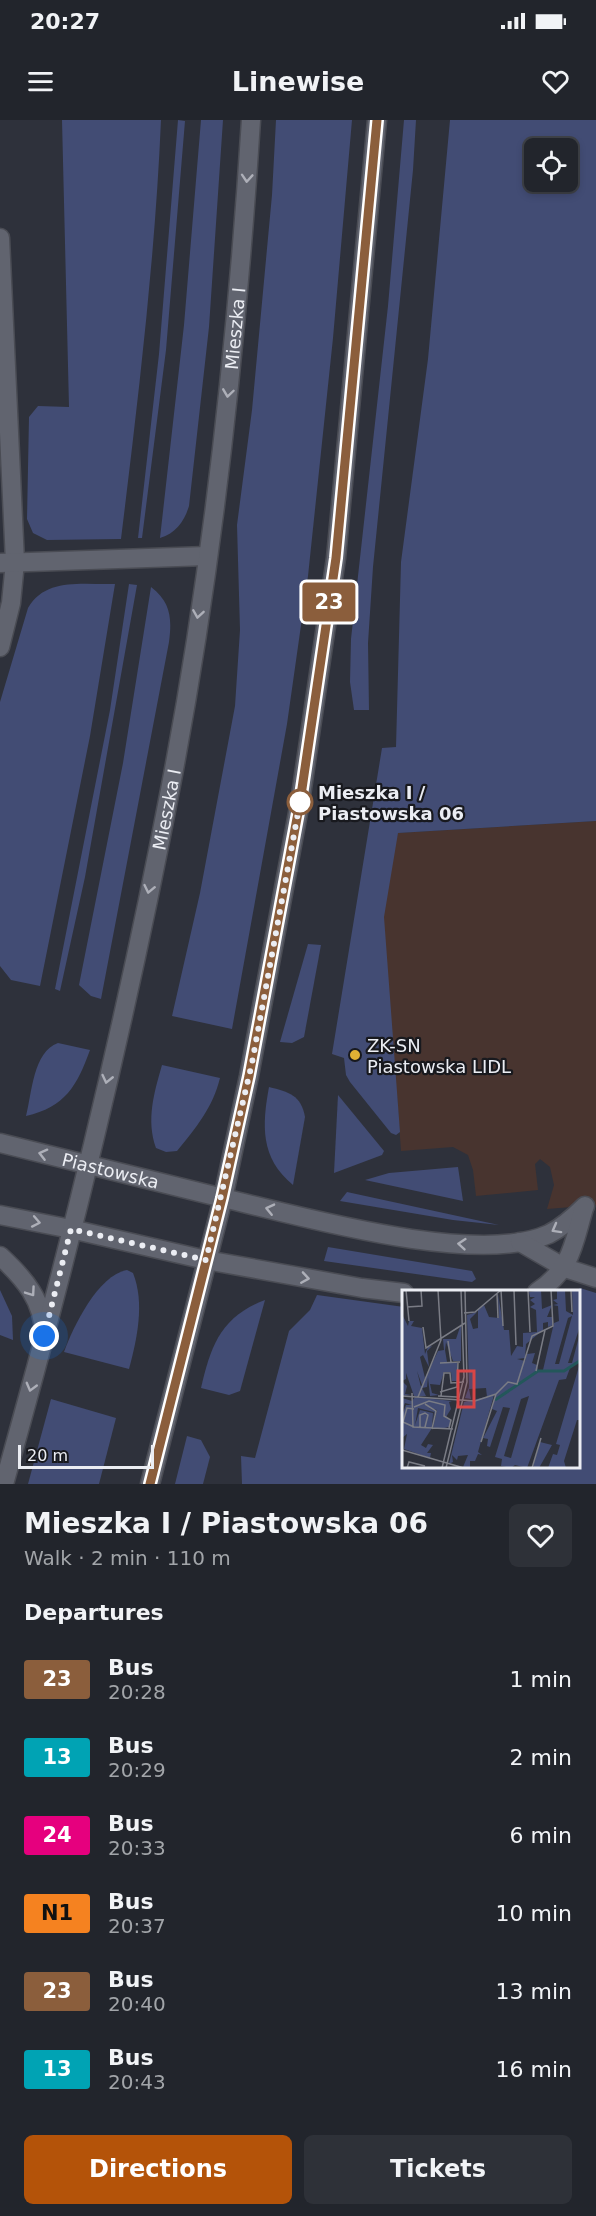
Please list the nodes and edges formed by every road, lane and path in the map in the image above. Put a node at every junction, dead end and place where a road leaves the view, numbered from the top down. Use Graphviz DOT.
graph roads {
  1 [pos="251,120"];
  2 [pos="377,120"];
  3 [pos="0,238"];
  4 [pos="207,556"];
  5 [pos="8,562"];
  6 [pos="0,646"];
  7 [pos="0,1143"];
  8 [pos="87,1165"];
  9 [pos="222,1198"];
  10 [pos="0,1215"];
  11 [pos="71,1229"];
  12 [pos="520,1242"];
  13 [pos="0,1256"];
  14 [pos="206,1260"];
  15 [pos="565,1268"];
  16 [pos="596,1278"];
  17 [pos="540,1290"];
  18 [pos="402,1293"];
  19 [pos="44,1336"];
  20 [pos="4,1484"];
  21 [pos="150,1484"];
  1 -- 4 [label="street, Mieszka I, one-way"];
  2 -- 9 [label="street"];
  3 -- 5 [label="street"];
  4 -- 5 [label="street"];
  4 -- 8 [label="street, Mieszka I, one-way"];
  5 -- 6 [label="street"];
  8 -- 7 [label="street, Piastowska, one-way"];
  8 -- 9 [label="street, Piastowska"];
  8 -- 11 [label="street, Mieszka I"];
  12 -- 9 [label="street, Piastowska, one-way"];
  9 -- 14 [label="street"];
  10 -- 11 [label="street, one-way"];
  11 -- 14 [label="street"];
  11 -- 19 [label="street, Mieszka I"];
  12 -- 15 [label="street"];
  15 -- 12 [label="street, Piastowska, one-way"];
  13 -- 19 [label="street, one-way"];
  14 -- 18 [label="street, one-way"];
  14 -- 21 [label="street"];
  15 -- 16 [label="street"];
  15 -- 17 [label="street"];
  19 -- 20 [label="street, Mieszka I, one-way"];
}
